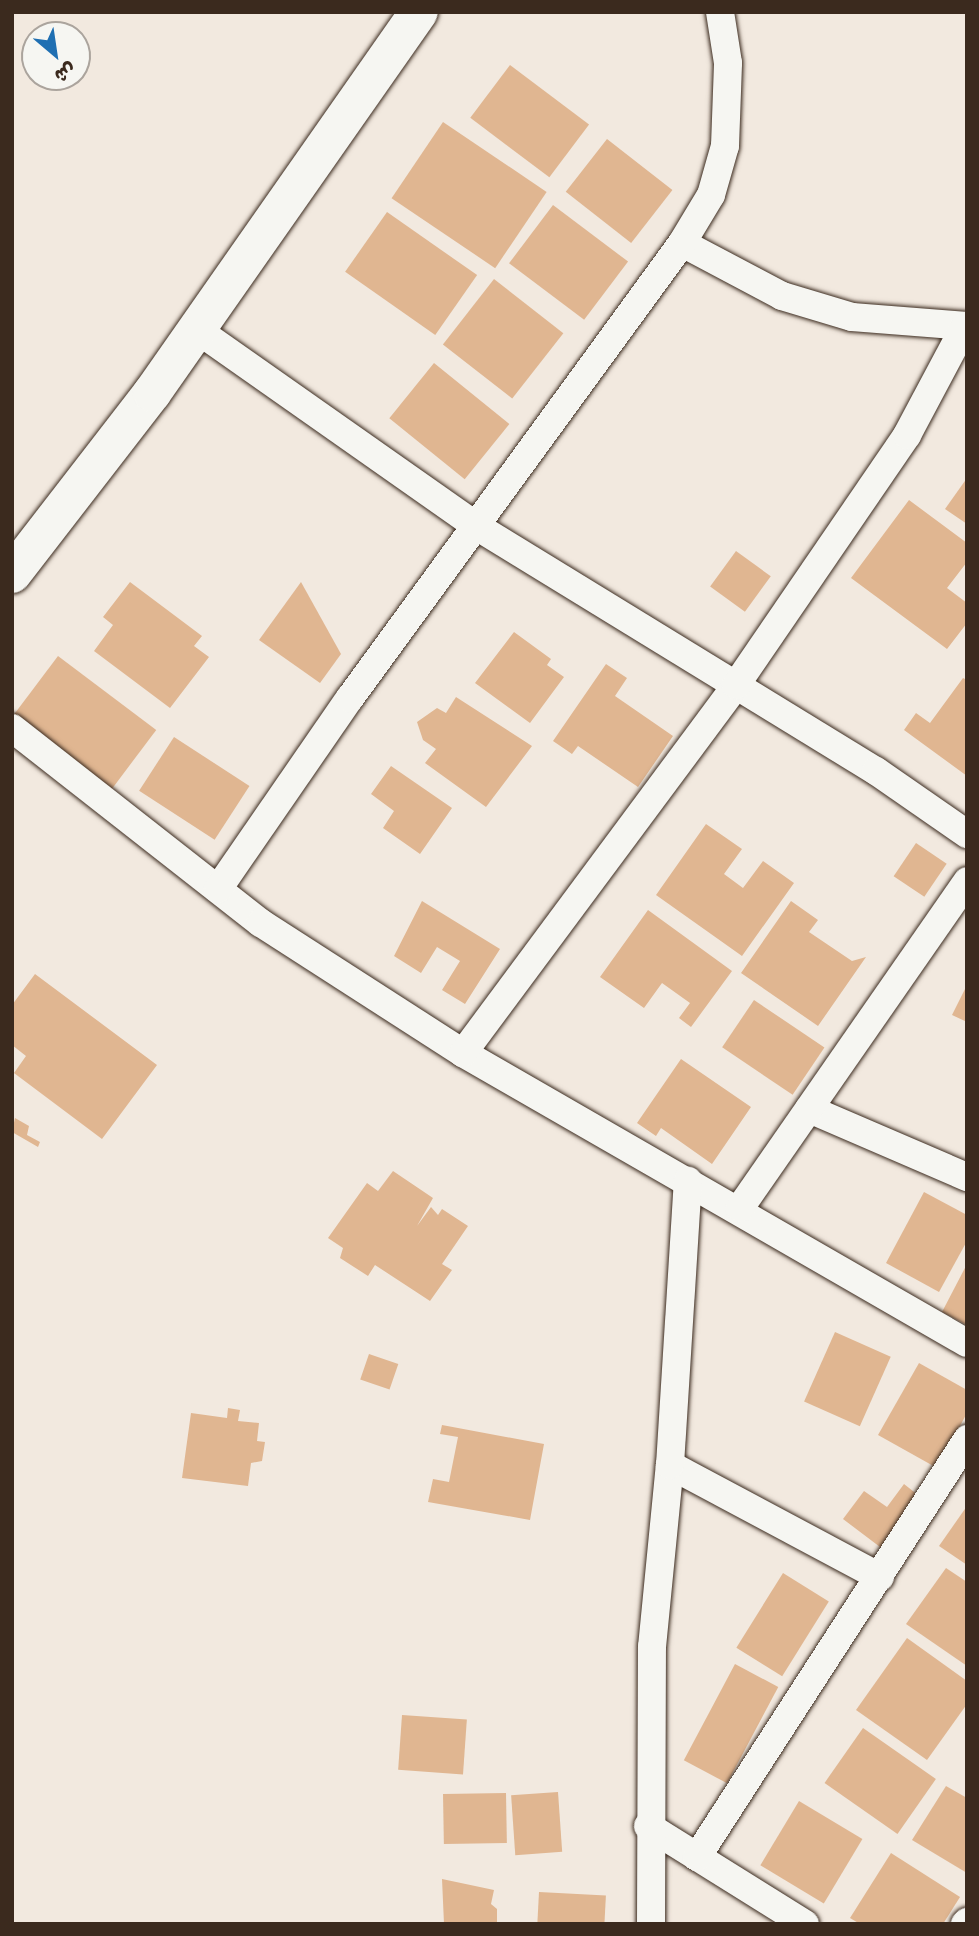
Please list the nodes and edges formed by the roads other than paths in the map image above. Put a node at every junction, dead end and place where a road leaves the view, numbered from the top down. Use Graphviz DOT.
graph roads {
  1 [pos="419,12"];
  2 [pos="720,12"];
  3 [pos="682,243"];
  4 [pos="966,326"];
  5 [pos="196,329"];
  6 [pos="476,526"];
  7 [pos="12,574"];
  8 [pos="736,685"];
  9 [pos="12,727"];
  10 [pos="967,834"];
  11 [pos="967,881"];
  12 [pos="218,889"];
  13 [pos="463,1053"];
  14 [pos="809,1109"];
  15 [pos="967,1177"];
  16 [pos="688,1181"];
  17 [pos="740,1209"];
  18 [pos="967,1343"];
  19 [pos="967,1439"];
  20 [pos="670,1465"];
  21 [pos="880,1577"];
  22 [pos="648,1826"];
  23 [pos="698,1857"];
  24 [pos="651,1924"];
  25 [pos="805,1924"];
  1 -- 5 [label="street"];
  2 -- 3 [label="street"];
  3 -- 4 [label="street"];
  3 -- 6 [label="street"];
  4 -- 8 [label="street"];
  5 -- 6 [label="street"];
  5 -- 7 [label="street"];
  6 -- 8 [label="street"];
  6 -- 12 [label="street"];
  8 -- 10 [label="street"];
  8 -- 13 [label="street"];
  9 -- 12 [label="street"];
  11 -- 14 [label="street"];
  12 -- 13 [label="street"];
  13 -- 16 [label="street"];
  14 -- 15 [label="street"];
  14 -- 17 [label="street"];
  16 -- 17 [label="street"];
  16 -- 20 [label="street"];
  17 -- 18 [label="street"];
  19 -- 21 [label="street"];
  20 -- 21 [label="street"];
  20 -- 22 [label="street"];
  21 -- 23 [label="street"];
  22 -- 23 [label="street"];
  22 -- 24 [label="street"];
  23 -- 25 [label="street"];
}
